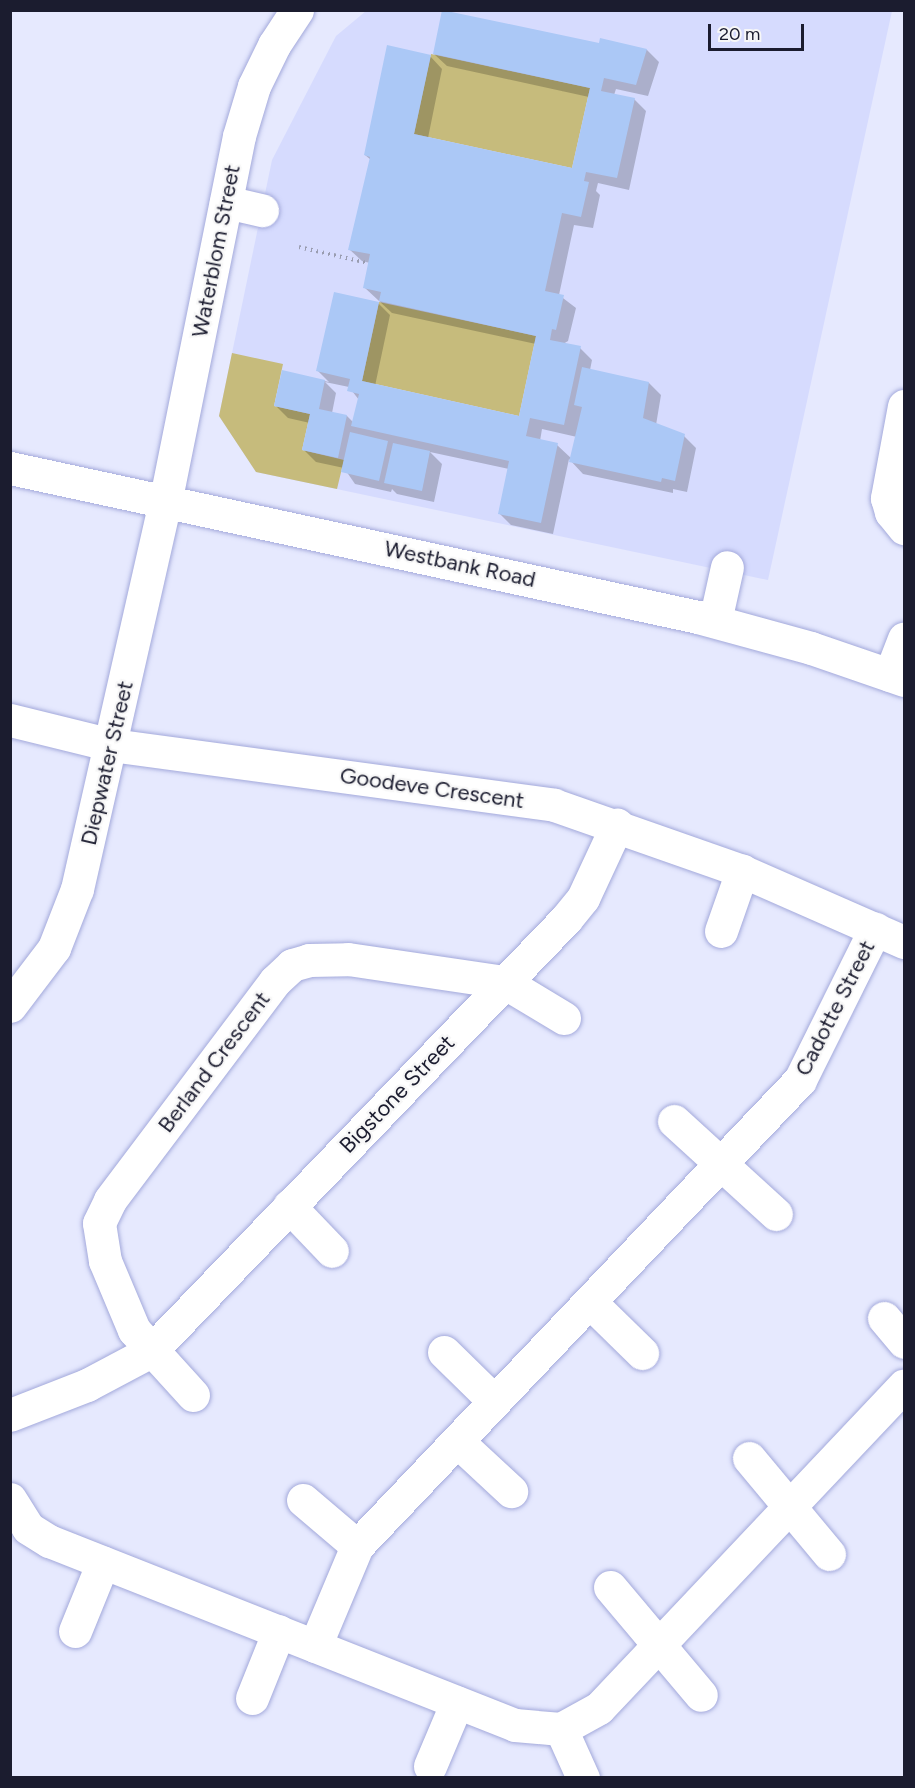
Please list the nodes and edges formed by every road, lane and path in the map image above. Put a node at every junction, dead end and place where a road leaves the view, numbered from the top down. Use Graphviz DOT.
graph roads {
  1 [pos="297,10"];
  2 [pos="226,202"];
  3 [pos="262,210"];
  4 [pos="299,247"];
  5 [pos="368,263"];
  6 [pos="904,406"];
  7 [pos="10,468"];
  8 [pos="165,503"];
  9 [pos="904,528"];
  10 [pos="728,567"];
  11 [pos="715,621"];
  12 [pos="904,639"];
  13 [pos="897,677"];
  14 [pos="10,720"];
  15 [pos="112,745"];
  16 [pos="617,825"];
  17 [pos="742,871"];
  18 [pos="875,929"];
  19 [pos="721,931"];
  20 [pos="904,942"];
  21 [pos="504,982"];
  22 [pos="10,1006"];
  23 [pos="564,1018"];
  24 [pos="674,1121"];
  25 [pos="721,1166"];
  26 [pos="289,1206"];
  27 [pos="776,1214"];
  28 [pos="332,1251"];
  29 [pos="590,1302"];
  30 [pos="151,1351"];
  31 [pos="444,1352"];
  32 [pos="642,1353"];
  33 [pos="904,1386"];
  34 [pos="193,1395"];
  35 [pos="494,1401"];
  36 [pos="10,1415"];
  37 [pos="458,1441"];
  38 [pos="749,1458"];
  39 [pos="511,1491"];
  40 [pos="10,1499"];
  41 [pos="303,1500"];
  42 [pos="791,1508"];
  43 [pos="357,1546"];
  44 [pos="829,1554"];
  45 [pos="103,1562"];
  46 [pos="610,1587"];
  47 [pos="75,1631"];
  48 [pos="279,1631"];
  49 [pos="315,1646"];
  50 [pos="658,1646"];
  51 [pos="701,1695"];
  52 [pos="252,1698"];
  53 [pos="457,1702"];
  54 [pos="561,1729"];
  55 [pos="430,1766"];
  56 [pos="583,1778"];
  1 -- 2 [label="street, Waterblom Street"];
  2 -- 3 [label="street"];
  2 -- 8 [label="street, Waterblom Street"];
  4 -- 5 [label="path"];
  6 -- 9 [label="street"];
  7 -- 8 [label="street, Westbank Road"];
  8 -- 11 [label="street, Westbank Road"];
  8 -- 15 [label="street, Diepwater Street"];
  10 -- 11 [label="street"];
  11 -- 13 [label="street, Westbank Road"];
  12 -- 13 [label="street"];
  14 -- 15 [label="street, Goodeve Crescent"];
  15 -- 16 [label="street, Goodeve Crescent"];
  15 -- 22 [label="street, Diepwater Street"];
  16 -- 17 [label="street, Goodeve Crescent"];
  16 -- 21 [label="street, Bigstone Street"];
  17 -- 18 [label="street, Goodeve Crescent"];
  17 -- 19 [label="street"];
  18 -- 20 [label="street, Goodeve Crescent"];
  18 -- 25 [label="street, Cadotte Street"];
  21 -- 23 [label="street"];
  21 -- 26 [label="street, Bigstone Street"];
  21 -- 30 [label="street, Berland Crescent"];
  24 -- 25 [label="street"];
  25 -- 27 [label="street"];
  25 -- 29 [label="street, Cadotte Street"];
  26 -- 28 [label="street"];
  26 -- 30 [label="street, Bigstone Street"];
  29 -- 32 [label="street"];
  29 -- 35 [label="street, Cadotte Street"];
  30 -- 34 [label="street"];
  30 -- 36 [label="street, Bigstone Street"];
  31 -- 35 [label="street"];
  33 -- 42 [label="street"];
  35 -- 37 [label="street, Cadotte Street"];
  37 -- 39 [label="street"];
  37 -- 43 [label="street, Cadotte Street"];
  38 -- 42 [label="street"];
  40 -- 45 [label="street"];
  41 -- 43 [label="street"];
  42 -- 44 [label="street"];
  42 -- 50 [label="street"];
  43 -- 49 [label="street, Cadotte Street"];
  45 -- 47 [label="street"];
  45 -- 48 [label="street"];
  46 -- 50 [label="street"];
  48 -- 49 [label="street"];
  48 -- 52 [label="street"];
  49 -- 53 [label="street"];
  50 -- 51 [label="street"];
  50 -- 54 [label="street"];
  53 -- 54 [label="street"];
  53 -- 55 [label="street"];
  54 -- 56 [label="street"];
}
